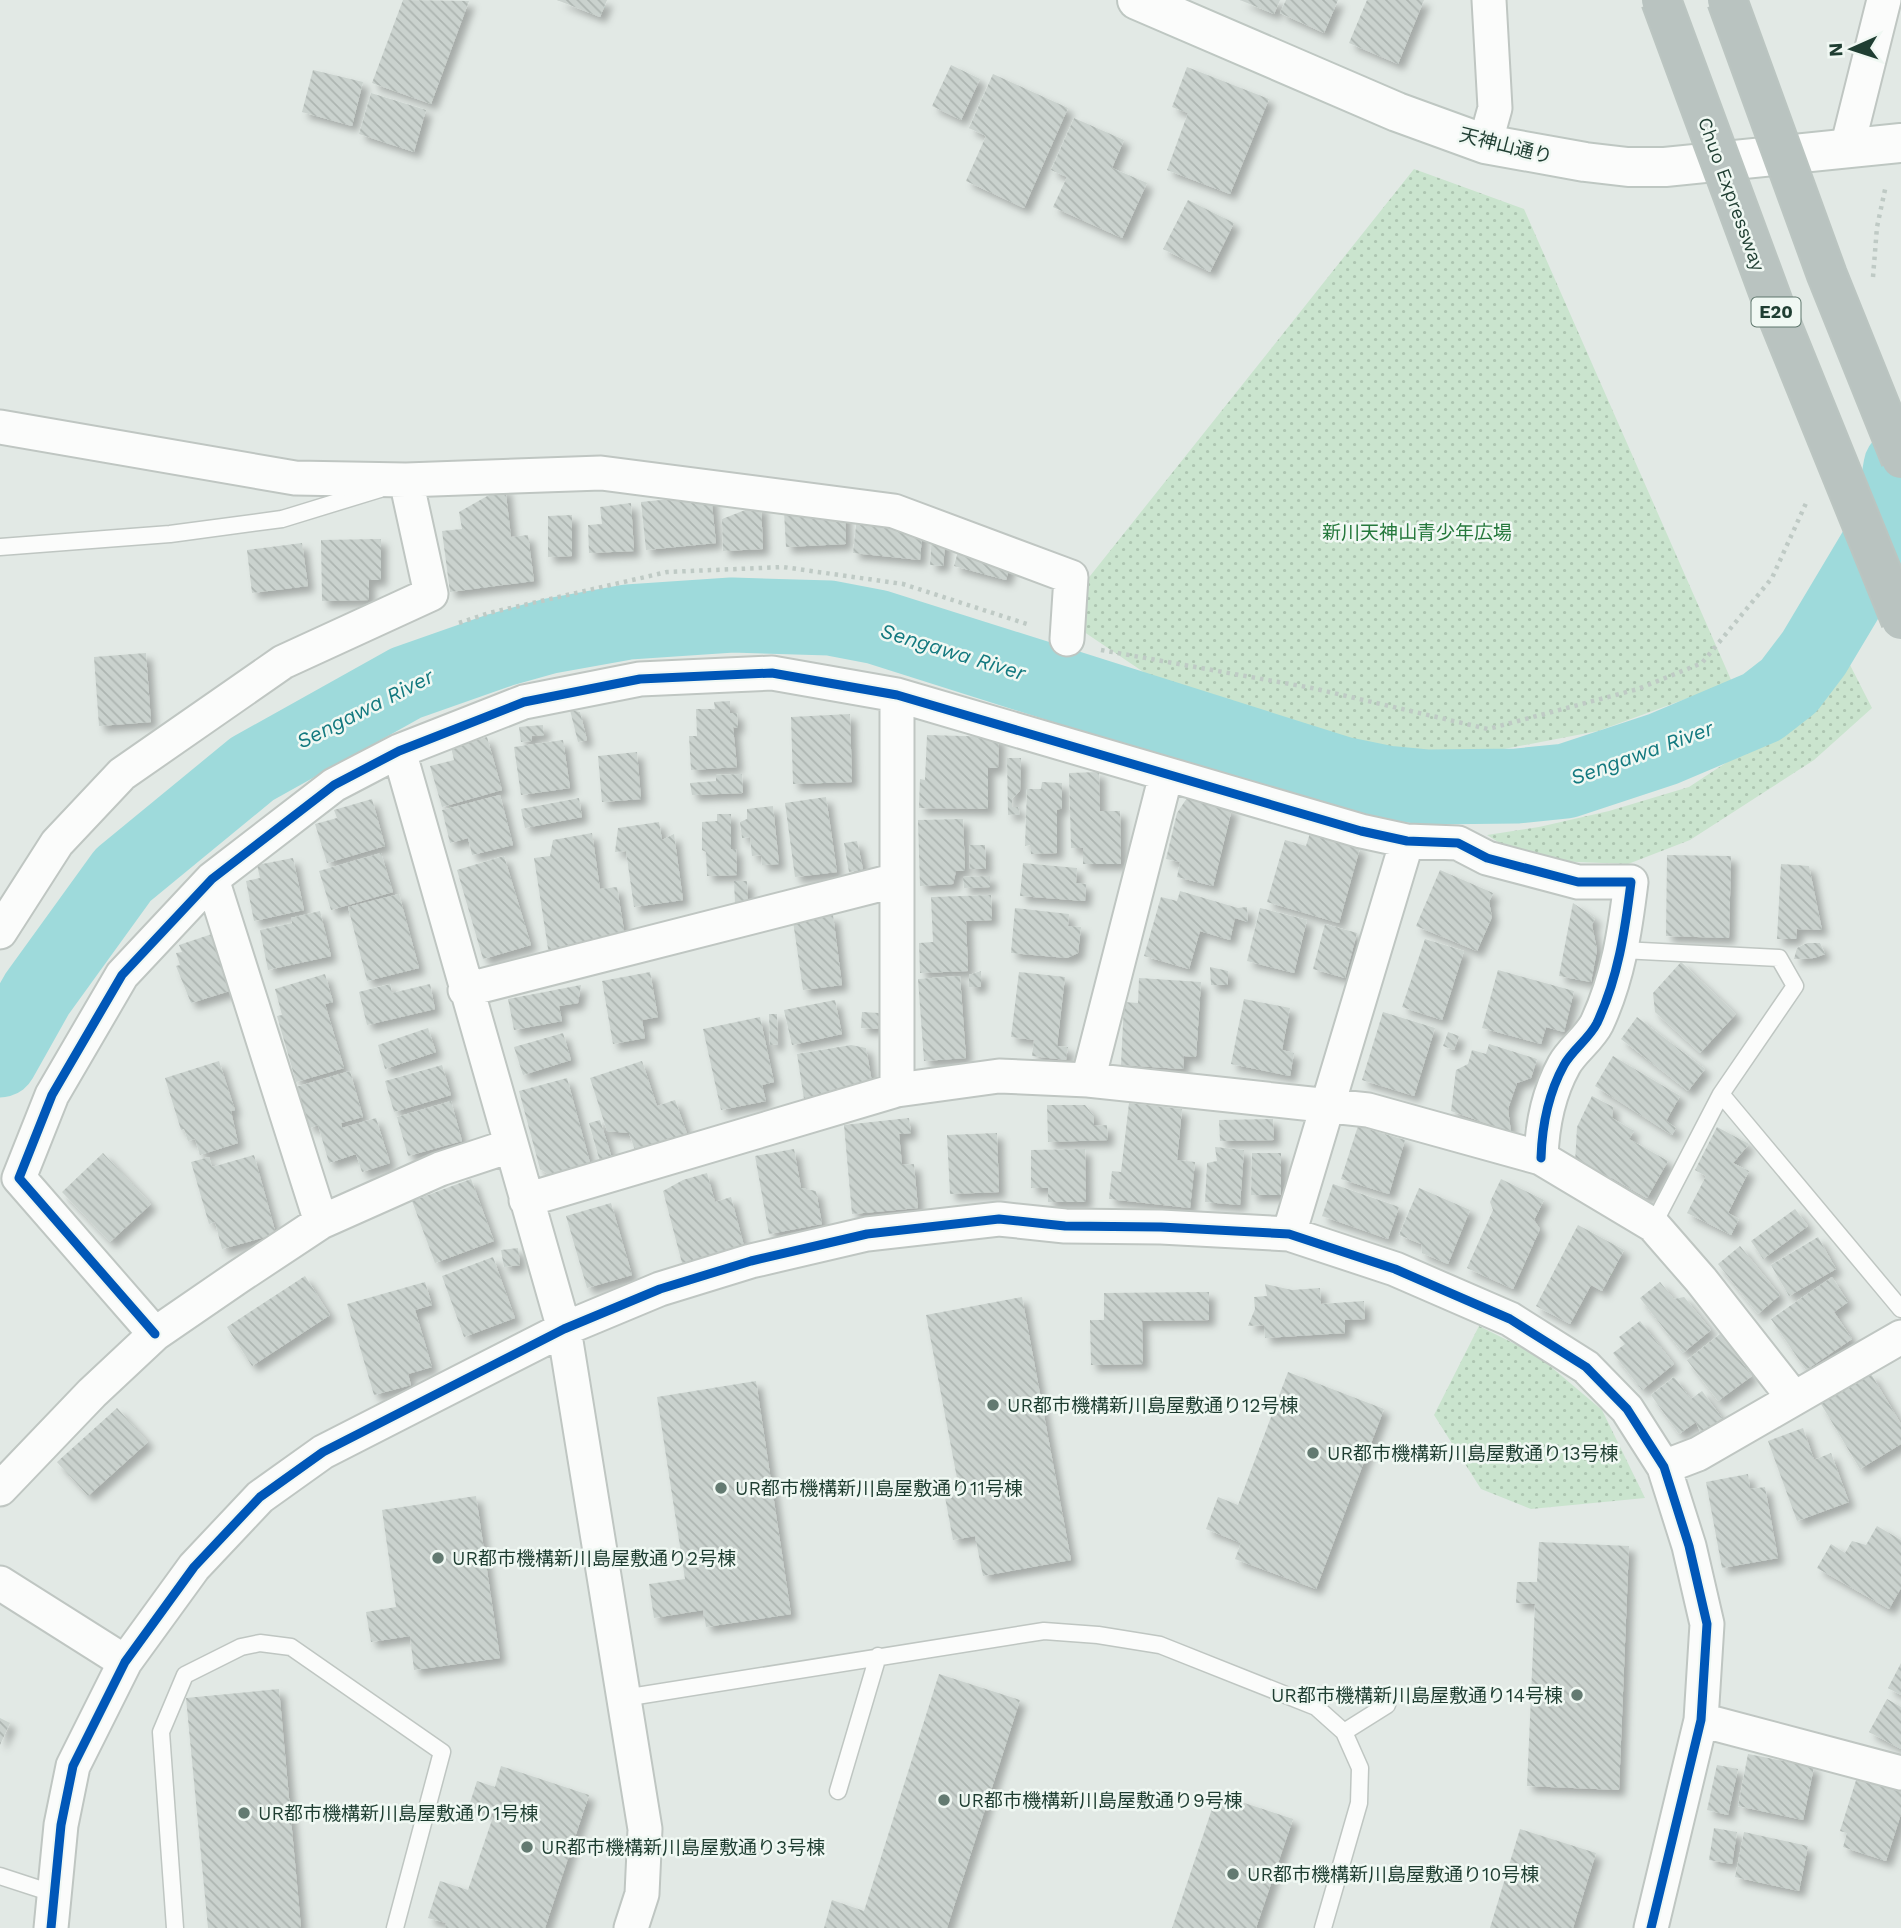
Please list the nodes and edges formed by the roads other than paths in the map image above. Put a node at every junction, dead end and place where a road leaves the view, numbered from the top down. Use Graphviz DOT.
graph roads {
  1 [pos="1136,0"];
  2 [pos="1489,0"];
  3 [pos="1661,0"];
  4 [pos="1727,0"];
  5 [pos="1884,0"];
  6 [pos="1900,143"];
  7 [pos="1485,144"];
  8 [pos="1847,148"];
  9 [pos="0,427"];
  10 [pos="1901,459"];
  11 [pos="406,480"];
  12 [pos="0,547"];
  13 [pos="1901,620"];
  14 [pos="1067,639"];
  15 [pos="897,695"];
  16 [pos="399,751"];
  17 [pos="1166,775"];
  18 [pos="1408,841"];
  19 [pos="212,879"];
  20 [pos="897,880"];
  21 [pos="0,932"];
  22 [pos="1622,950"];
  23 [pos="466,990"];
  24 [pos="1088,1080"];
  25 [pos="897,1090"];
  26 [pos="1721,1094"];
  27 [pos="1328,1105"];
  28 [pos="510,1146"];
  29 [pos="1541,1158"];
  30 [pos="526,1200"];
  31 [pos="321,1222"];
  32 [pos="1653,1225"];
  33 [pos="1289,1234"];
  34 [pos="1901,1309"];
  35 [pos="564,1329"];
  36 [pos="155,1334"];
  37 [pos="1901,1337"];
  38 [pos="1793,1397"];
  39 [pos="1664,1467"];
  40 [pos="0,1489"];
  41 [pos="0,1583"];
  42 [pos="878,1656"];
  43 [pos="125,1662"];
  44 [pos="624,1698"];
  45 [pos="1387,1705"];
  46 [pos="1701,1720"];
  47 [pos="1344,1732"];
  48 [pos="1901,1773"];
  49 [pos="838,1791"];
  50 [pos="0,1876"];
  51 [pos="52,1893"];
  52 [pos="51,1928"];
  53 [pos="175,1928"];
  54 [pos="395,1928"];
  55 [pos="631,1928"];
  56 [pos="1323,1928"];
  57 [pos="1651,1928"];
  1 -- 7 [label="street, 天神山通り"];
  2 -- 7 [label="street"];
  3 -- 13 [label="highway, Chuo Expressway / E20, bridge"];
  4 -- 10 [label="highway, bridge"];
  5 -- 8 [label="street"];
  6 -- 8 [label="street, 天神山通り"];
  7 -- 8 [label="street, 天神山通り"];
  9 -- 11 [label="street"];
  11 -- 12 [label="lane"];
  11 -- 14 [label="street"];
  11 -- 21 [label="street"];
  15 -- 16 [label="street"];
  15 -- 17 [label="street"];
  15 -- 20 [label="street"];
  16 -- 19 [label="street"];
  16 -- 23 [label="street"];
  17 -- 18 [label="street"];
  17 -- 24 [label="street"];
  18 -- 22 [label="street"];
  18 -- 27 [label="street"];
  19 -- 31 [label="street"];
  19 -- 36 [label="street"];
  20 -- 23 [label="street"];
  20 -- 25 [label="street"];
  22 -- 26 [label="lane"];
  22 -- 29 [label="street"];
  23 -- 28 [label="street"];
  24 -- 25 [label="street"];
  24 -- 27 [label="street"];
  25 -- 30 [label="street"];
  26 -- 32 [label="lane"];
  26 -- 34 [label="lane"];
  27 -- 29 [label="street"];
  27 -- 33 [label="street"];
  28 -- 30 [label="street"];
  28 -- 31 [label="street"];
  29 -- 32 [label="street"];
  30 -- 35 [label="street"];
  31 -- 36 [label="street"];
  32 -- 38 [label="street"];
  33 -- 35 [label="street"];
  33 -- 39 [label="street"];
  35 -- 43 [label="street"];
  35 -- 44 [label="street"];
  36 -- 40 [label="street"];
  37 -- 38 [label="street"];
  38 -- 39 [label="street"];
  39 -- 46 [label="street"];
  41 -- 43 [label="street"];
  42 -- 44 [label="lane"];
  42 -- 47 [label="lane"];
  42 -- 49 [label="lane"];
  43 -- 51 [label="street"];
  44 -- 55 [label="street"];
  45 -- 47 [label="lane"];
  46 -- 48 [label="street"];
  46 -- 57 [label="street"];
  47 -- 56 [label="lane"];
  50 -- 51 [label="lane"];
  51 -- 52 [label="street"];
  53 -- 54 [label="lane"];
}
